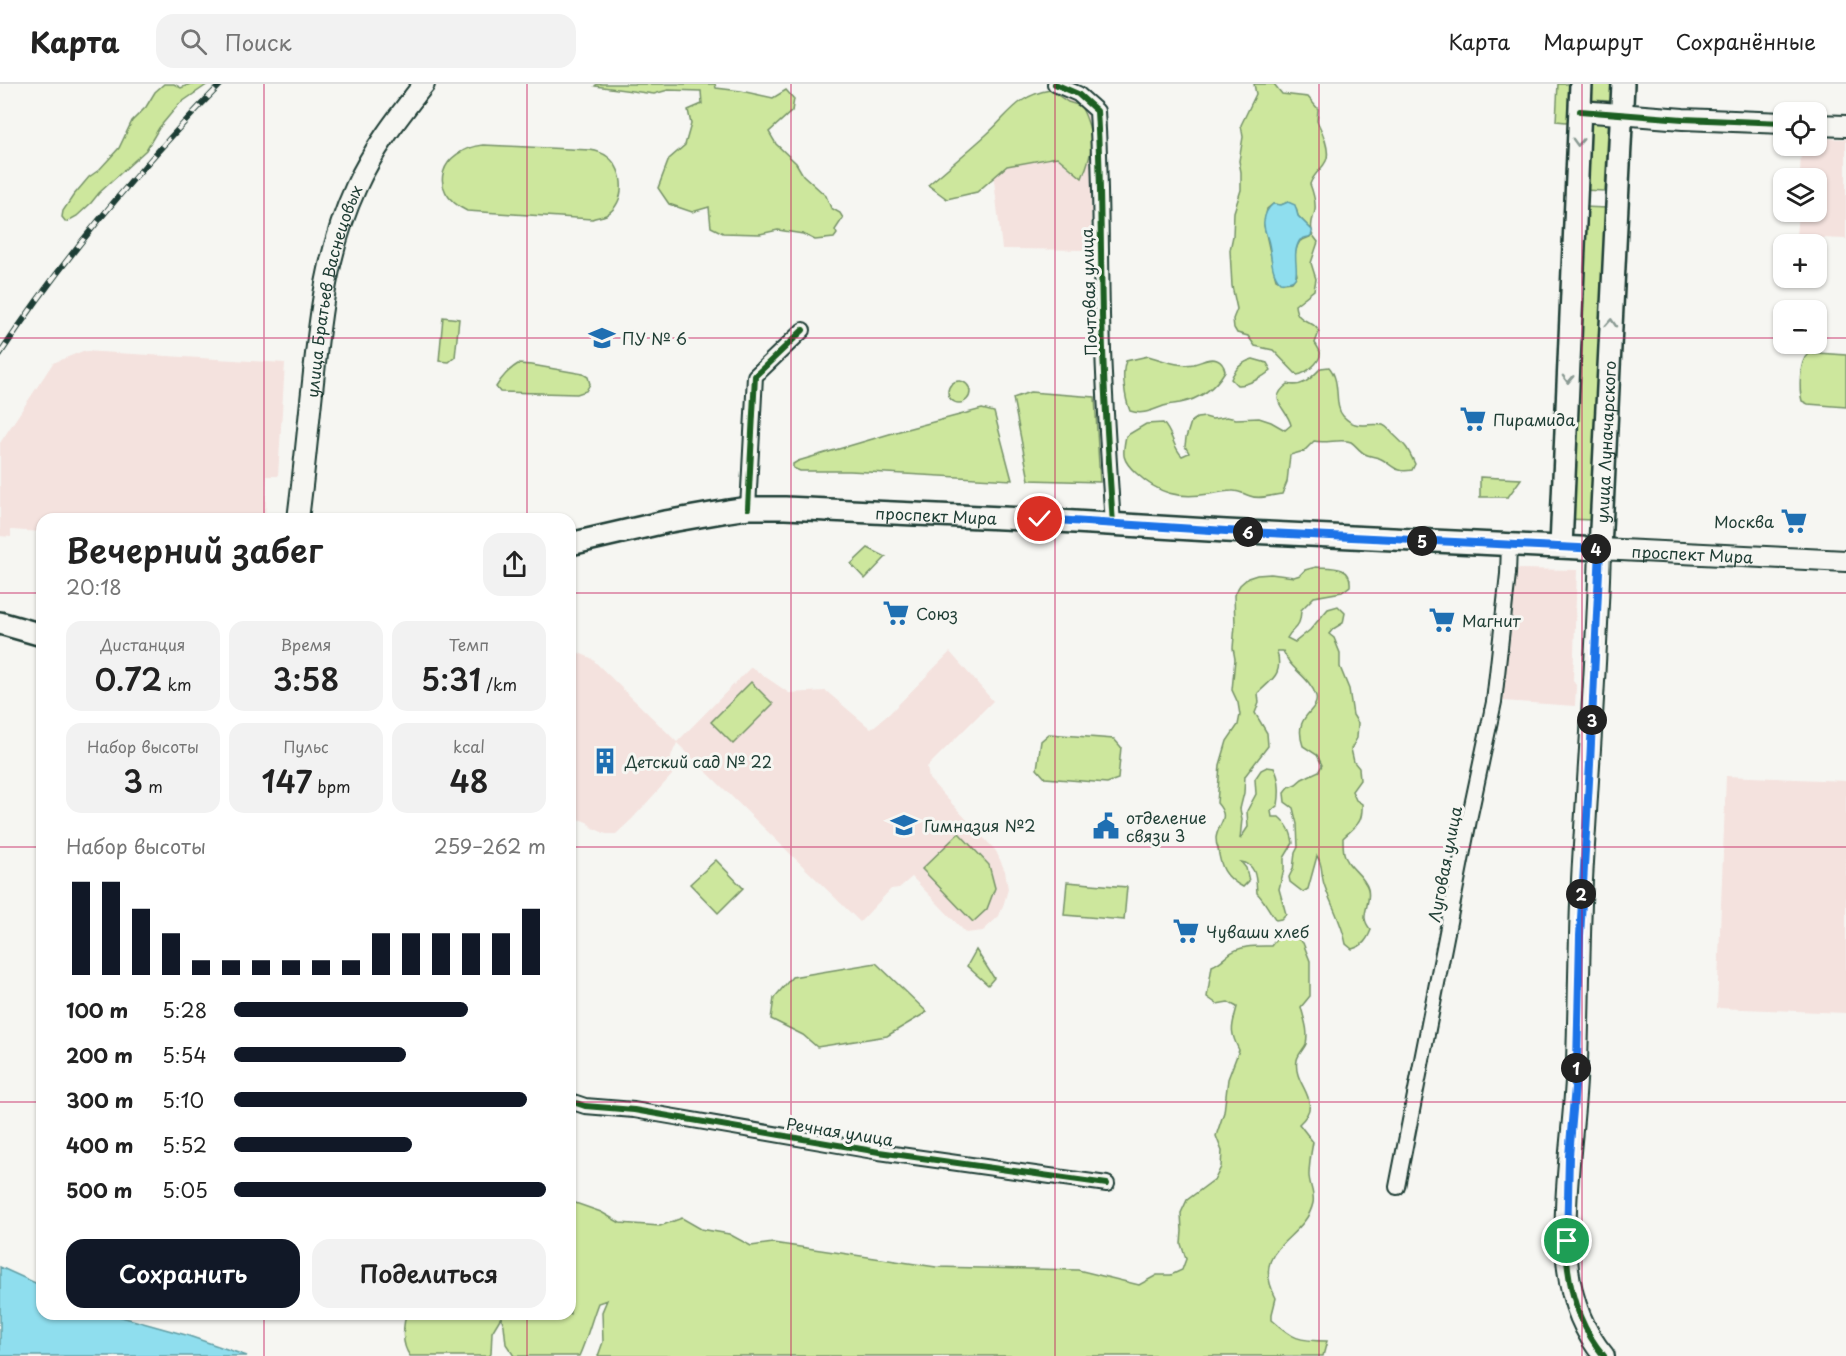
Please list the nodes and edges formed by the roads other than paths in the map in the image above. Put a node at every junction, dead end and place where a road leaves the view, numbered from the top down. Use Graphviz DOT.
graph roads {
  1 [pos="424,84"];
  2 [pos="1055,84"];
  3 [pos="1581,84"];
  4 [pos="1623,84"];
  5 [pos="1580,111"];
  6 [pos="1621,114"];
  7 [pos="1773,123"];
  8 [pos="1827,125"];
  9 [pos="1846,126"];
  10 [pos="804,330"];
  11 [pos="748,508"];
  12 [pos="299,513"];
  13 [pos="1113,524"];
  14 [pos="576,543"];
  15 [pos="1509,545"];
  16 [pos="1561,547"];
  17 [pos="1600,549"];
  18 [pos="1846,561"];
  19 [pos="0,623"];
  20 [pos="36,633"];
  21 [pos="576,1103"];
  22 [pos="1107,1185"];
  23 [pos="1397,1187"];
  24 [pos="1604,1356"];
  1 -- 12 [label="street, улица Братьев Васнецовых"];
  2 -- 13 [label="street, Почтовая улица"];
  3 -- 5 [label="main road"];
  4 -- 6 [label="main road, улица Луначарского"];
  5 -- 6 [label="street"];
  5 -- 16 [label="main road, one-way"];
  6 -- 7 [label="street"];
  17 -- 6 [label="main road, улица Луначарского, one-way"];
  8 -- 9 [label="street"];
  10 -- 11 [label="street"];
  11 -- 13 [label="main road, проспект Мира"];
  11 -- 14 [label="main road, проспект Мира"];
  13 -- 15 [label="main road, проспект Мира"];
  15 -- 16 [label="main road, проспект Мира"];
  15 -- 23 [label="street, Луговая улица"];
  16 -- 17 [label="main road, проспект Мира"];
  17 -- 18 [label="street, проспект Мира"];
  17 -- 24 [label="street, улица Луначарского"];
  19 -- 20 [label="main road"];
  21 -- 22 [label="street, Речная улица"];
}
